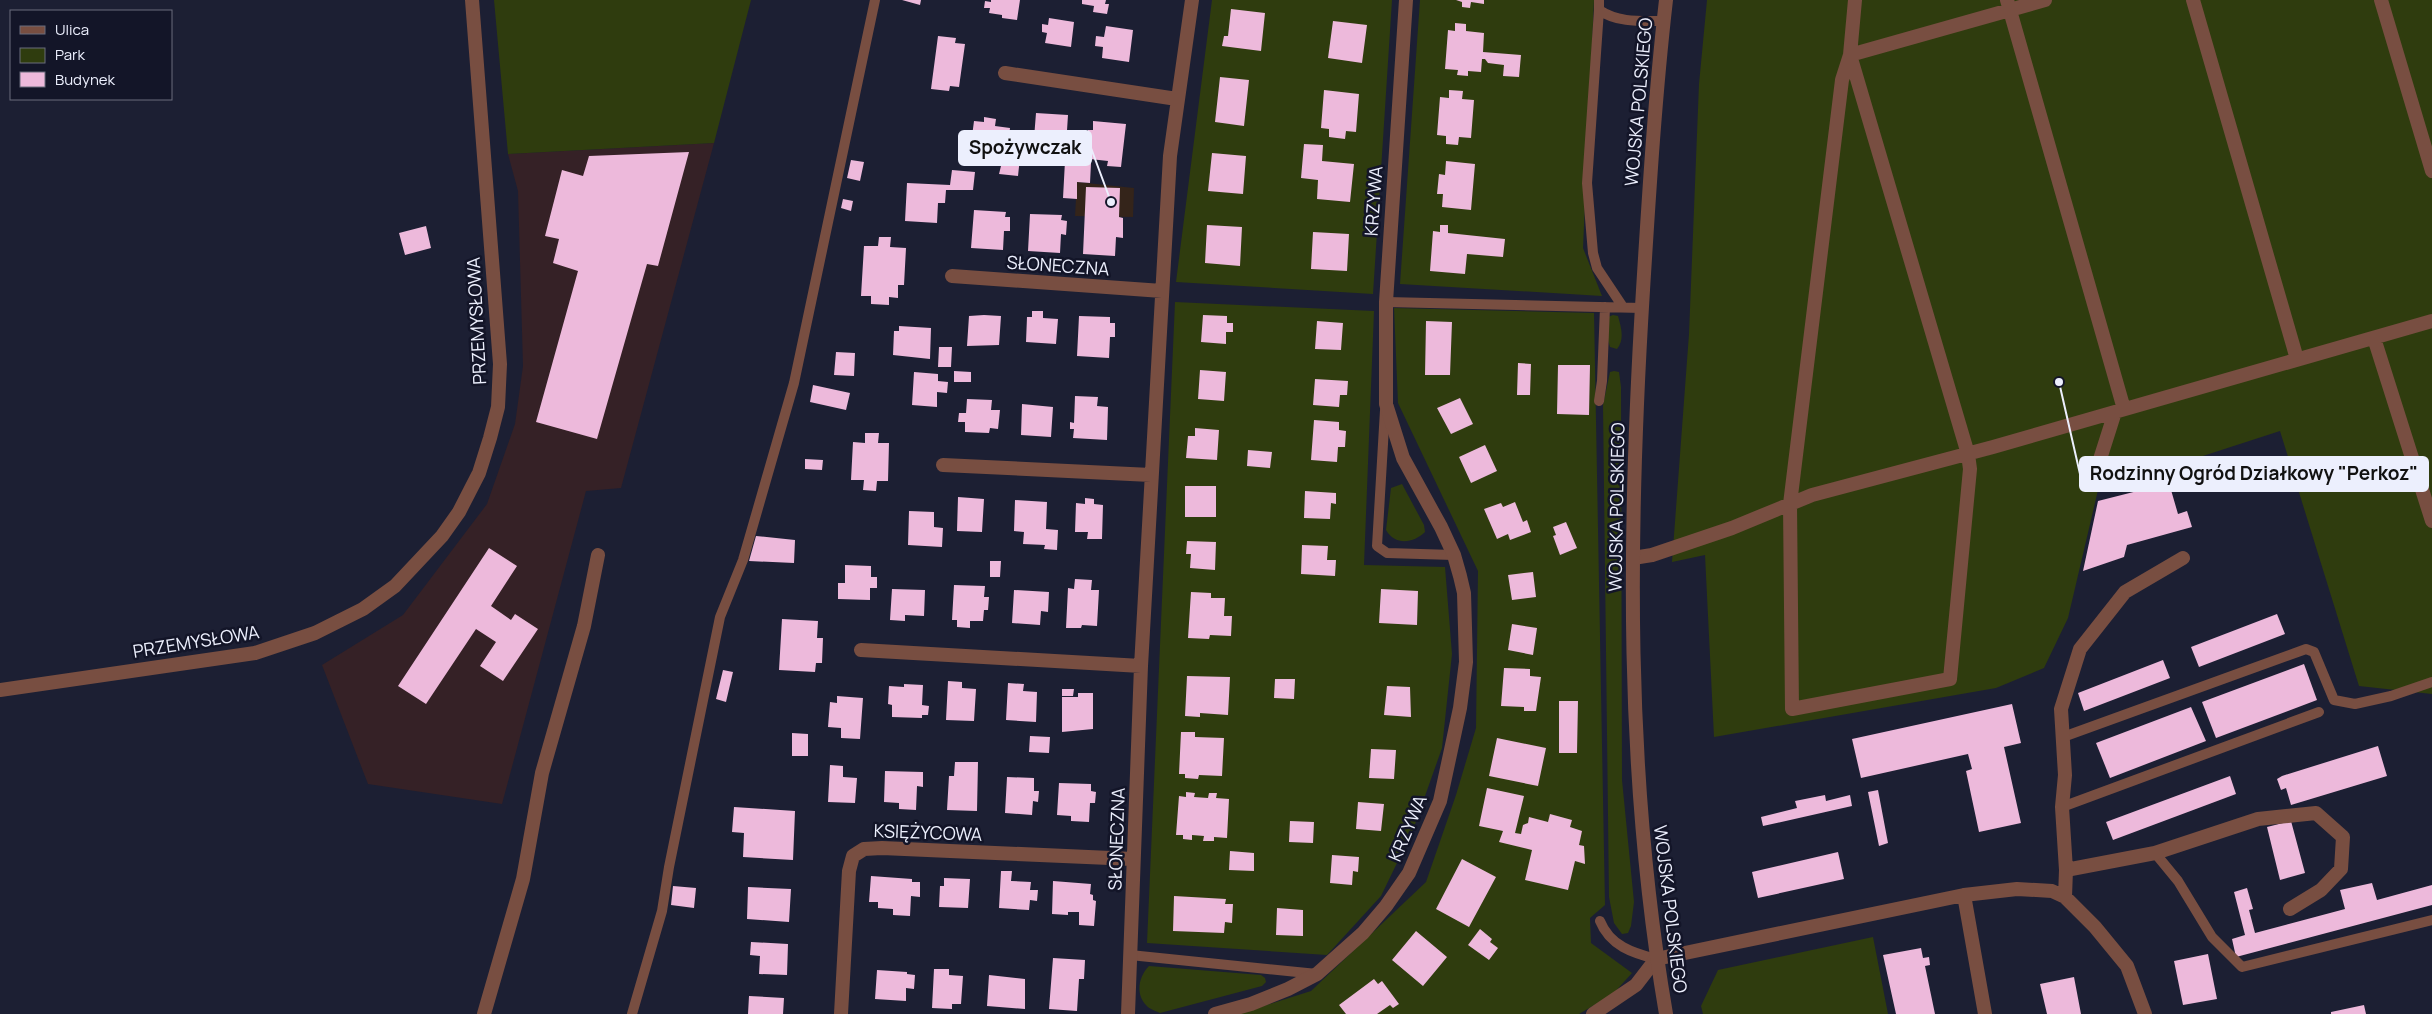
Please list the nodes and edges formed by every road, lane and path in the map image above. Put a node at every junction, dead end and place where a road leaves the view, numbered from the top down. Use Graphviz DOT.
graph roads {
  1 [pos="472,0"];
  2 [pos="875,0"];
  3 [pos="1192,0"];
  4 [pos="1406,0"];
  5 [pos="1666,0"];
  6 [pos="1855,0"];
  7 [pos="2044,0"];
  8 [pos="2193,0"];
  9 [pos="2380,0"];
  10 [pos="1599,5"];
  11 [pos="2008,5"];
  12 [pos="1663,21"];
  13 [pos="1850,55"];
  14 [pos="1005,73"];
  15 [pos="1177,100"];
  16 [pos="2432,171"];
  17 [pos="952,276"];
  18 [pos="1162,290"];
  19 [pos="1386,302"];
  20 [pos="1605,307"];
  21 [pos="1623,308"];
  22 [pos="1642,308"];
  23 [pos="2432,321"];
  24 [pos="2374,338"];
  25 [pos="2297,359"];
  26 [pos="1599,401"];
  27 [pos="1386,404"];
  28 [pos="2119,410"];
  29 [pos="1968,454"];
  30 [pos="943,465"];
  31 [pos="1151,475"];
  32 [pos="2094,478"];
  33 [pos="1790,504"];
  34 [pos="2432,521"];
  35 [pos="598,555"];
  36 [pos="1454,555"];
  37 [pos="1633,558"];
  38 [pos="2183,558"];
  39 [pos="861,650"];
  40 [pos="1142,666"];
  41 [pos="2432,682"];
  42 [pos="0,690"];
  43 [pos="2319,712"];
  44 [pos="2063,737"];
  45 [pos="2062,808"];
  46 [pos="2156,852"];
  47 [pos="1133,859"];
  48 [pos="2066,870"];
  49 [pos="1964,895"];
  50 [pos="2065,897"];
  51 [pos="2290,909"];
  52 [pos="2432,920"];
  53 [pos="1600,921"];
  54 [pos="1130,955"];
  55 [pos="1656,959"];
  56 [pos="1317,974"];
  57 [pos="484,1014"];
  58 [pos="632,1014"];
  59 [pos="841,1014"];
  60 [pos="1128,1014"];
  61 [pos="1215,1014"];
  62 [pos="1593,1014"];
  63 [pos="1666,1014"];
  64 [pos="1985,1014"];
  65 [pos="2145,1014"];
  1 -- 42 [label="street, PRZEMYSŁOWA"];
  2 -- 58 [label="lane"];
  3 -- 15 [label="street, SŁONECZNA"];
  4 -- 19 [label="street, KRZYWA"];
  5 -- 12 [label="street, WOJSKA POLSKIEGO"];
  6 -- 13 [label="street"];
  7 -- 11 [label="street"];
  8 -- 25 [label="street"];
  9 -- 16 [label="street"];
  10 -- 12 [label="lane"];
  10 -- 21 [label="lane"];
  11 -- 13 [label="street"];
  11 -- 28 [label="street"];
  12 -- 22 [label="street, WOJSKA POLSKIEGO"];
  13 -- 29 [label="street"];
  13 -- 33 [label="street"];
  14 -- 15 [label="street"];
  15 -- 18 [label="street, SŁONECZNA"];
  17 -- 18 [label="street, SŁONECZNA"];
  18 -- 31 [label="street, SŁONECZNA"];
  19 -- 20 [label="lane"];
  19 -- 27 [label="street, KRZYWA"];
  20 -- 21 [label="lane"];
  20 -- 26 [label="lane"];
  21 -- 22 [label="lane"];
  22 -- 37 [label="street, WOJSKA POLSKIEGO"];
  23 -- 24 [label="street"];
  24 -- 25 [label="street"];
  24 -- 34 [label="street"];
  25 -- 28 [label="street"];
  27 -- 36 [label="street, KRZYWA"];
  27 -- 36 [label="lane, KRZYWA"];
  28 -- 29 [label="street"];
  28 -- 32 [label="street"];
  29 -- 33 [label="street"];
  29 -- 33 [label="street"];
  30 -- 31 [label="street"];
  31 -- 40 [label="street, SŁONECZNA"];
  33 -- 37 [label="street"];
  35 -- 57 [label="street"];
  36 -- 56 [label="street, KRZYWA"];
  37 -- 55 [label="street, WOJSKA POLSKIEGO"];
  38 -- 44 [label="street"];
  39 -- 40 [label="street"];
  40 -- 47 [label="street, SŁONECZNA"];
  41 -- 44 [label="lane"];
  43 -- 45 [label="lane"];
  44 -- 45 [label="street"];
  45 -- 48 [label="street"];
  46 -- 48 [label="street"];
  46 -- 51 [label="street"];
  46 -- 52 [label="lane"];
  47 -- 54 [label="street, SŁONECZNA"];
  47 -- 59 [label="street, KSIĘŻYCOWA"];
  48 -- 50 [label="street"];
  49 -- 50 [label="street"];
  49 -- 55 [label="street"];
  49 -- 64 [label="street"];
  50 -- 65 [label="street"];
  53 -- 55 [label="lane"];
  54 -- 56 [label="lane"];
  54 -- 60 [label="street, SŁONECZNA"];
  55 -- 62 [label="street"];
  55 -- 63 [label="street, WOJSKA POLSKIEGO"];
  56 -- 61 [label="street, KRZYWA"];
}
